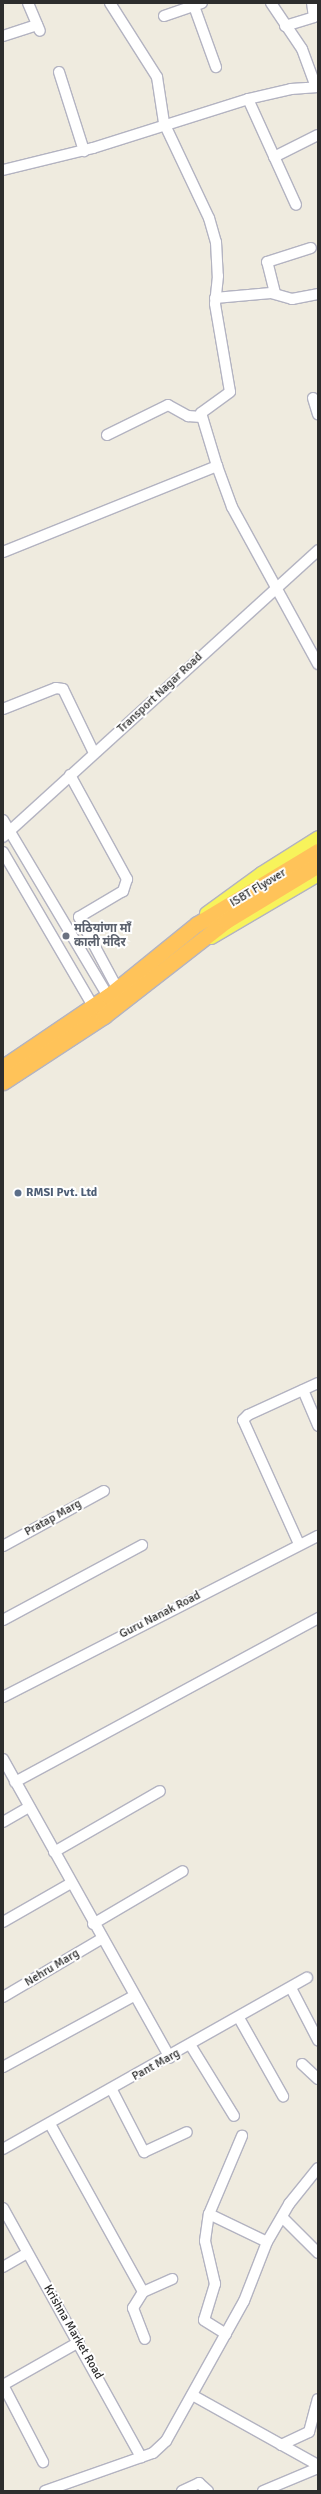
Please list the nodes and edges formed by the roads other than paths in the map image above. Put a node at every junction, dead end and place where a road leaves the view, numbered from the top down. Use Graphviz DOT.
graph roads {
  1 [pos="28,3"];
  2 [pos="110,3"];
  3 [pos="271,3"];
  4 [pos="312,3"];
  5 [pos="198,4"];
  6 [pos="164,16"];
  7 [pos="285,26"];
  8 [pos="3,36"];
  9 [pos="216,67"];
  10 [pos="59,72"];
  11 [pos="317,87"];
  12 [pos="248,99"];
  13 [pos="164,123"];
  14 [pos="318,135"];
  15 [pos="84,150"];
  16 [pos="274,157"];
  17 [pos="3,170"];
  18 [pos="296,205"];
  19 [pos="311,248"];
  20 [pos="275,293"];
  21 [pos="318,294"];
  22 [pos="214,298"];
  23 [pos="312,398"];
  24 [pos="318,414"];
  25 [pos="201,417"];
  26 [pos="107,435"];
  27 [pos="217,466"];
  28 [pos="318,550"];
  29 [pos="3,552"];
  30 [pos="274,589"];
  31 [pos="318,664"];
  32 [pos="3,709"];
  33 [pos="94,753"];
  34 [pos="70,775"];
  35 [pos="3,820"];
  36 [pos="6,834"];
  37 [pos="318,837"];
  38 [pos="318,851"];
  39 [pos="3,852"];
  40 [pos="318,865"];
  41 [pos="318,874"];
  42 [pos="222,916"];
  43 [pos="78,917"];
  44 [pos="64,923"];
  45 [pos="197,924"];
  46 [pos="204,940"];
  47 [pos="112,992"];
  48 [pos="93,1006"];
  49 [pos="3,1067"];
  50 [pos="3,1082"];
  51 [pos="318,1383"];
  52 [pos="303,1390"];
  53 [pos="318,1426"];
  54 [pos="104,1491"];
  55 [pos="318,1536"];
  56 [pos="299,1544"];
  57 [pos="142,1545"];
  58 [pos="3,1546"];
  59 [pos="318,1618"];
  60 [pos="3,1620"];
  61 [pos="3,1697"];
  62 [pos="3,1759"];
  63 [pos="15,1782"];
  64 [pos="160,1791"];
  65 [pos="30,1807"];
  66 [pos="3,1822"];
  67 [pos="54,1852"];
  68 [pos="183,1870"];
  69 [pos="71,1884"];
  70 [pos="3,1922"];
  71 [pos="93,1924"];
  72 [pos="101,1939"];
  73 [pos="306,1978"];
  74 [pos="291,1988"];
  75 [pos="134,1996"];
  76 [pos="3,1997"];
  77 [pos="239,2018"];
  78 [pos="318,2040"];
  79 [pos="191,2046"];
  80 [pos="170,2058"];
  81 [pos="302,2064"];
  82 [pos="3,2067"];
  83 [pos="318,2079"];
  84 [pos="112,2090"];
  85 [pos="283,2096"];
  86 [pos="234,2116"];
  87 [pos="50,2124"];
  88 [pos="187,2132"];
  89 [pos="242,2136"];
  90 [pos="3,2149"];
  91 [pos="318,2168"];
  92 [pos="3,2208"];
  93 [pos="209,2214"];
  94 [pos="282,2217"];
  95 [pos="267,2242"];
  96 [pos="27,2253"];
  97 [pos="318,2253"];
  98 [pos="3,2267"];
  99 [pos="172,2279"];
  100 [pos="143,2292"];
  101 [pos="226,2334"];
  102 [pos="145,2339"];
  103 [pos="80,2342"];
  104 [pos="3,2385"];
  105 [pos="194,2396"];
  106 [pos="318,2399"];
  107 [pos="280,2445"];
  108 [pos="141,2457"];
  109 [pos="42,2462"];
  110 [pos="318,2466"];
  111 [pos="45,2491"];
  112 [pos="182,2491"];
  113 [pos="208,2491"];
  114 [pos="263,2491"];
  1 -- 8 [label="street"];
  2 -- 13 [label="street"];
  3 -- 7 [label="street"];
  4 -- 7 [label="street"];
  5 -- 6 [label="street"];
  5 -- 9 [label="street"];
  7 -- 11 [label="street"];
  10 -- 15 [label="street"];
  11 -- 12 [label="street"];
  12 -- 13 [label="street"];
  12 -- 16 [label="street"];
  13 -- 15 [label="street"];
  13 -- 22 [label="street"];
  14 -- 16 [label="street"];
  15 -- 17 [label="street"];
  16 -- 18 [label="street"];
  19 -- 20 [label="street"];
  20 -- 21 [label="street"];
  20 -- 22 [label="street"];
  22 -- 25 [label="street"];
  23 -- 24 [label="street"];
  25 -- 26 [label="street"];
  25 -- 27 [label="street"];
  27 -- 29 [label="street"];
  27 -- 30 [label="street"];
  28 -- 30 [label="street, Transport Nagar Road"];
  30 -- 31 [label="street"];
  30 -- 33 [label="street, Transport Nagar Road"];
  32 -- 33 [label="street"];
  33 -- 34 [label="street, Transport Nagar Road"];
  34 -- 36 [label="street, Transport Nagar Road"];
  34 -- 43 [label="street"];
  35 -- 36 [label="street"];
  36 -- 44 [label="street"];
  37 -- 45 [label="main road"];
  38 -- 42 [label="highway, ISBT Flyover"];
  39 -- 48 [label="street"];
  40 -- 42 [label="highway, ISBT Flyover"];
  41 -- 46 [label="main road"];
  42 -- 45 [label="highway, ISBT Flyover"];
  42 -- 46 [label="highway, ISBT Flyover"];
  43 -- 44 [label="street"];
  43 -- 47 [label="street"];
  44 -- 47 [label="street"];
  45 -- 47 [label="highway, ISBT Flyover"];
  46 -- 50 [label="highway, ISBT Flyover"];
  47 -- 48 [label="highway, ISBT Flyover"];
  48 -- 49 [label="highway, ISBT Flyover"];
  51 -- 52 [label="street"];
  52 -- 53 [label="street"];
  52 -- 56 [label="street"];
  54 -- 58 [label="street, Pratap Marg"];
  55 -- 56 [label="street, Guru Nanak Road"];
  56 -- 61 [label="street, Guru Nanak Road"];
  57 -- 60 [label="street"];
  59 -- 63 [label="street"];
  62 -- 63 [label="street"];
  63 -- 65 [label="street"];
  64 -- 67 [label="street"];
  65 -- 66 [label="street"];
  65 -- 67 [label="street"];
  67 -- 69 [label="street"];
  68 -- 71 [label="street"];
  69 -- 70 [label="street"];
  69 -- 71 [label="street"];
  71 -- 72 [label="street"];
  72 -- 75 [label="street"];
  72 -- 76 [label="street, Nehru Marg"];
  73 -- 74 [label="street, Pant Marg"];
  74 -- 77 [label="street, Pant Marg"];
  74 -- 78 [label="street"];
  75 -- 80 [label="street"];
  75 -- 82 [label="street"];
  77 -- 79 [label="street, Pant Marg"];
  77 -- 85 [label="street"];
  79 -- 80 [label="street, Pant Marg"];
  79 -- 86 [label="street"];
  80 -- 84 [label="street, Pant Marg"];
  81 -- 83 [label="street"];
  84 -- 87 [label="street, Pant Marg"];
  84 -- 88 [label="street"];
  87 -- 90 [label="street, Pant Marg"];
  87 -- 100 [label="street"];
  89 -- 93 [label="street"];
  91 -- 94 [label="street"];
  92 -- 96 [label="street, Krishna Market Road"];
  93 -- 95 [label="street"];
  93 -- 101 [label="street"];
  94 -- 95 [label="street"];
  94 -- 97 [label="street"];
  95 -- 101 [label="street"];
  96 -- 98 [label="street"];
  96 -- 103 [label="street, Krishna Market Road"];
  99 -- 100 [label="street"];
  100 -- 102 [label="street"];
  101 -- 105 [label="street"];
  103 -- 104 [label="street"];
  103 -- 108 [label="street, Krishna Market Road"];
  104 -- 109 [label="street"];
  105 -- 107 [label="street"];
  105 -- 108 [label="street"];
  106 -- 107 [label="street"];
  107 -- 110 [label="street"];
  108 -- 111 [label="street"];
  110 -- 114 [label="street"];
  112 -- 113 [label="street"];
}
